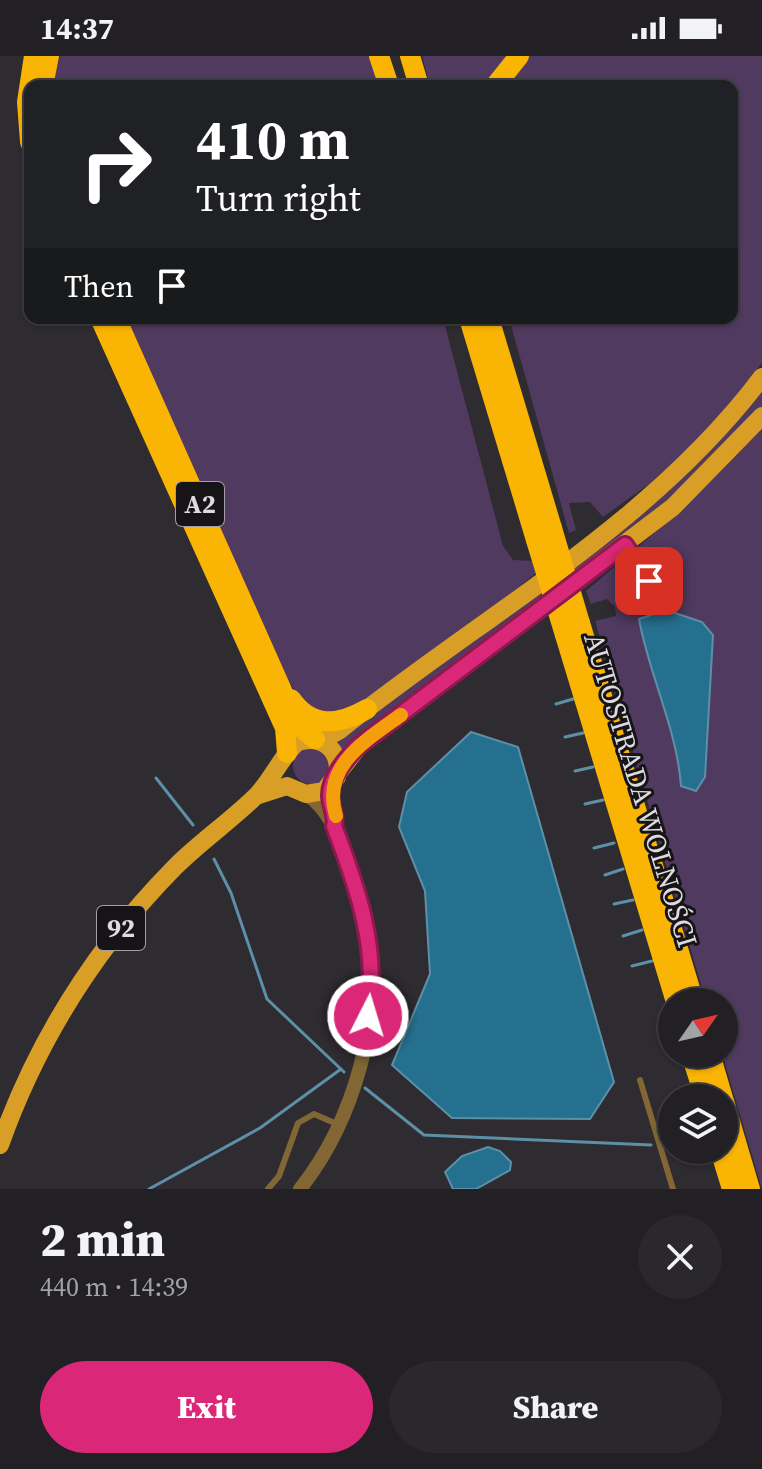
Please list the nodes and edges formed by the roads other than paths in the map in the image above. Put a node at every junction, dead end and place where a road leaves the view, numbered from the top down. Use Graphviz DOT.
graph roads {
  1 [pos="34,56"];
  2 [pos="49,56"];
  3 [pos="379,56"];
  4 [pos="391,56"];
  5 [pos="410,56"];
  6 [pos="519,56"];
  7 [pos="30,80"];
  8 [pos="44,80"];
  9 [pos="387,80"];
  10 [pos="398,80"];
  11 [pos="417,80"];
  12 [pos="500,80"];
  13 [pos="103,324"];
  14 [pos="119,324"];
  15 [pos="471,324"];
  16 [pos="491,324"];
  17 [pos="498,324"];
  18 [pos="499,349"];
  19 [pos="762,377"];
  20 [pos="762,416"];
  21 [pos="544,534"];
  22 [pos="625,545"];
  23 [pos="649,581"];
  24 [pos="573,629"];
  25 [pos="285,689"];
  26 [pos="367,709"];
  27 [pos="317,740"];
  28 [pos="285,757"];
  29 [pos="334,781"];
  30 [pos="299,791"];
  31 [pos="256,796"];
  32 [pos="334,826"];
  33 [pos="672,988"];
  34 [pos="689,988"];
  35 [pos="640,1080"];
  36 [pos="339,1125"];
  37 [pos="0,1145"];
  38 [pos="738,1147"];
  39 [pos="724,1164"];
  40 [pos="268,1189"];
  41 [pos="300,1189"];
  42 [pos="673,1189"];
  43 [pos="732,1189"];
  44 [pos="750,1189"];
  1 -- 7 [label="highway"];
  2 -- 8 [label="highway"];
  3 -- 9 [label="highway"];
  4 -- 10 [label="highway"];
  5 -- 11 [label="highway"];
  6 -- 12 [label="highway"];
  13 -- 28 [label="highway, A2"];
  14 -- 25 [label="highway, A2"];
  15 -- 21 [label="highway, AUTOSTRADA WOLNOŚCI"];
  16 -- 18 [label="highway, AUTOSTRADA WOLNOŚCI"];
  17 -- 18 [label="highway"];
  18 -- 21 [label="highway, AUTOSTRADA WOLNOŚCI"];
  19 -- 26 [label="main road, 92"];
  20 -- 22 [label="main road"];
  21 -- 24 [label="highway, AUTOSTRADA WOLNOŚCI, bridge"];
  22 -- 23 [label="lane"];
  22 -- 29 [label="main road"];
  24 -- 33 [label="highway, AUTOSTRADA WOLNOŚCI"];
  24 -- 34 [label="highway, AUTOSTRADA WOLNOŚCI"];
  25 -- 26 [label="highway, A2"];
  25 -- 27 [label="highway, A2"];
  26 -- 27 [label="main road, 92"];
  27 -- 28 [label="main road, 92"];
  27 -- 29 [label="main road"];
  28 -- 30 [label="main road"];
  28 -- 31 [label="main road, 92"];
  29 -- 30 [label="main road, 92"];
  29 -- 32 [label="street"];
  30 -- 31 [label="main road, 92"];
  30 -- 32 [label="street"];
  31 -- 37 [label="main road, 92"];
  32 -- 36 [label="street"];
  35 -- 42 [label="lane"];
  36 -- 40 [label="lane"];
  36 -- 41 [label="street"];
  38 -- 44 [label="highway"];
  39 -- 43 [label="highway"];
}
